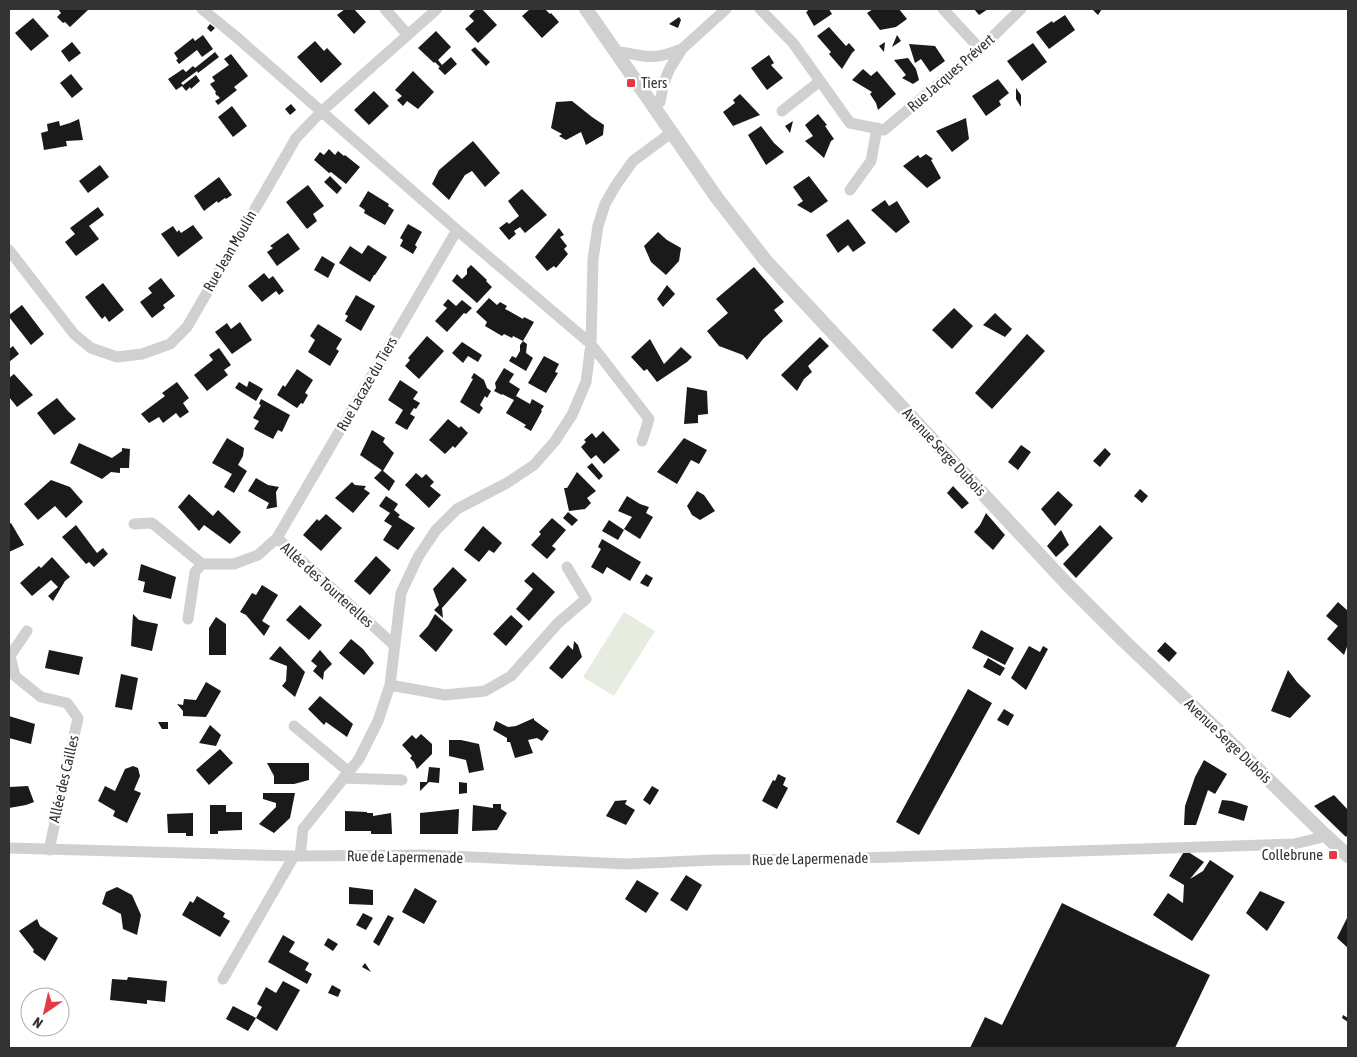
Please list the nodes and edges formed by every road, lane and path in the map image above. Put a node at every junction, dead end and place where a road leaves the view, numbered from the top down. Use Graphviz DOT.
graph roads {
  1 [pos="202,9"];
  2 [pos="386,9"];
  3 [pos="437,9"];
  4 [pos="586,9"];
  5 [pos="726,9"];
  6 [pos="760,9"];
  7 [pos="943,9"];
  8 [pos="1022,9"];
  9 [pos="408,35"];
  10 [pos="682,49"];
  11 [pos="980,49"];
  12 [pos="616,52"];
  13 [pos="820,81"];
  14 [pos="654,109"];
  15 [pos="322,111"];
  16 [pos="782,111"];
  17 [pos="877,128"];
  18 [pos="671,133"];
  19 [pos="850,190"];
  20 [pos="457,230"];
  21 [pos="9,250"];
  22 [pos="591,344"];
  23 [pos="642,440"];
  24 [pos="134,524"];
  25 [pos="276,538"];
  26 [pos="202,564"];
  27 [pos="567,567"];
  28 [pos="188,619"];
  29 [pos="27,630"];
  30 [pos="395,646"];
  31 [pos="390,685"];
  32 [pos="294,726"];
  33 [pos="346,775"];
  34 [pos="402,780"];
  35 [pos="1323,833"];
  36 [pos="9,848"];
  37 [pos="48,850"];
  38 [pos="1347,850"];
  39 [pos="297,856"];
  40 [pos="223,979"];
  1 -- 15 [label="street"];
  2 -- 9 [label="street"];
  3 -- 9 [label="street, Rue Jean Moulin"];
  4 -- 12 [label="street, Avenue Serge Dubois"];
  5 -- 10 [label="street"];
  6 -- 13 [label="street"];
  7 -- 11 [label="street"];
  8 -- 11 [label="street, Rue Jacques Prévert"];
  9 -- 15 [label="street, Rue Jean Moulin"];
  10 -- 12 [label="street"];
  10 -- 14 [label="street"];
  11 -- 17 [label="street, Rue Jacques Prévert"];
  12 -- 14 [label="street, Avenue Serge Dubois"];
  13 -- 16 [label="street"];
  13 -- 17 [label="street"];
  14 -- 18 [label="street, Avenue Serge Dubois"];
  15 -- 20 [label="street"];
  15 -- 21 [label="street, Rue Jean Moulin"];
  17 -- 19 [label="street"];
  18 -- 22 [label="street"];
  18 -- 35 [label="street, Avenue Serge Dubois"];
  20 -- 22 [label="street"];
  20 -- 25 [label="street, Rue Lacaze du Tiers"];
  22 -- 23 [label="street"];
  22 -- 30 [label="street"];
  24 -- 26 [label="street"];
  25 -- 26 [label="street, Allée des Tourterelles"];
  25 -- 30 [label="street, Allée des Tourterelles"];
  26 -- 28 [label="street"];
  27 -- 31 [label="street"];
  29 -- 37 [label="street, Allée des Cailles"];
  30 -- 31 [label="street"];
  31 -- 33 [label="street"];
  32 -- 33 [label="street"];
  33 -- 34 [label="street"];
  33 -- 39 [label="street"];
  35 -- 38 [label="street, Avenue Serge Dubois"];
  35 -- 39 [label="street, Rue de Lapermenade"];
  36 -- 37 [label="street, Rue de Lapermenade"];
  37 -- 39 [label="street, Rue de Lapermenade"];
  39 -- 40 [label="street"];
}
